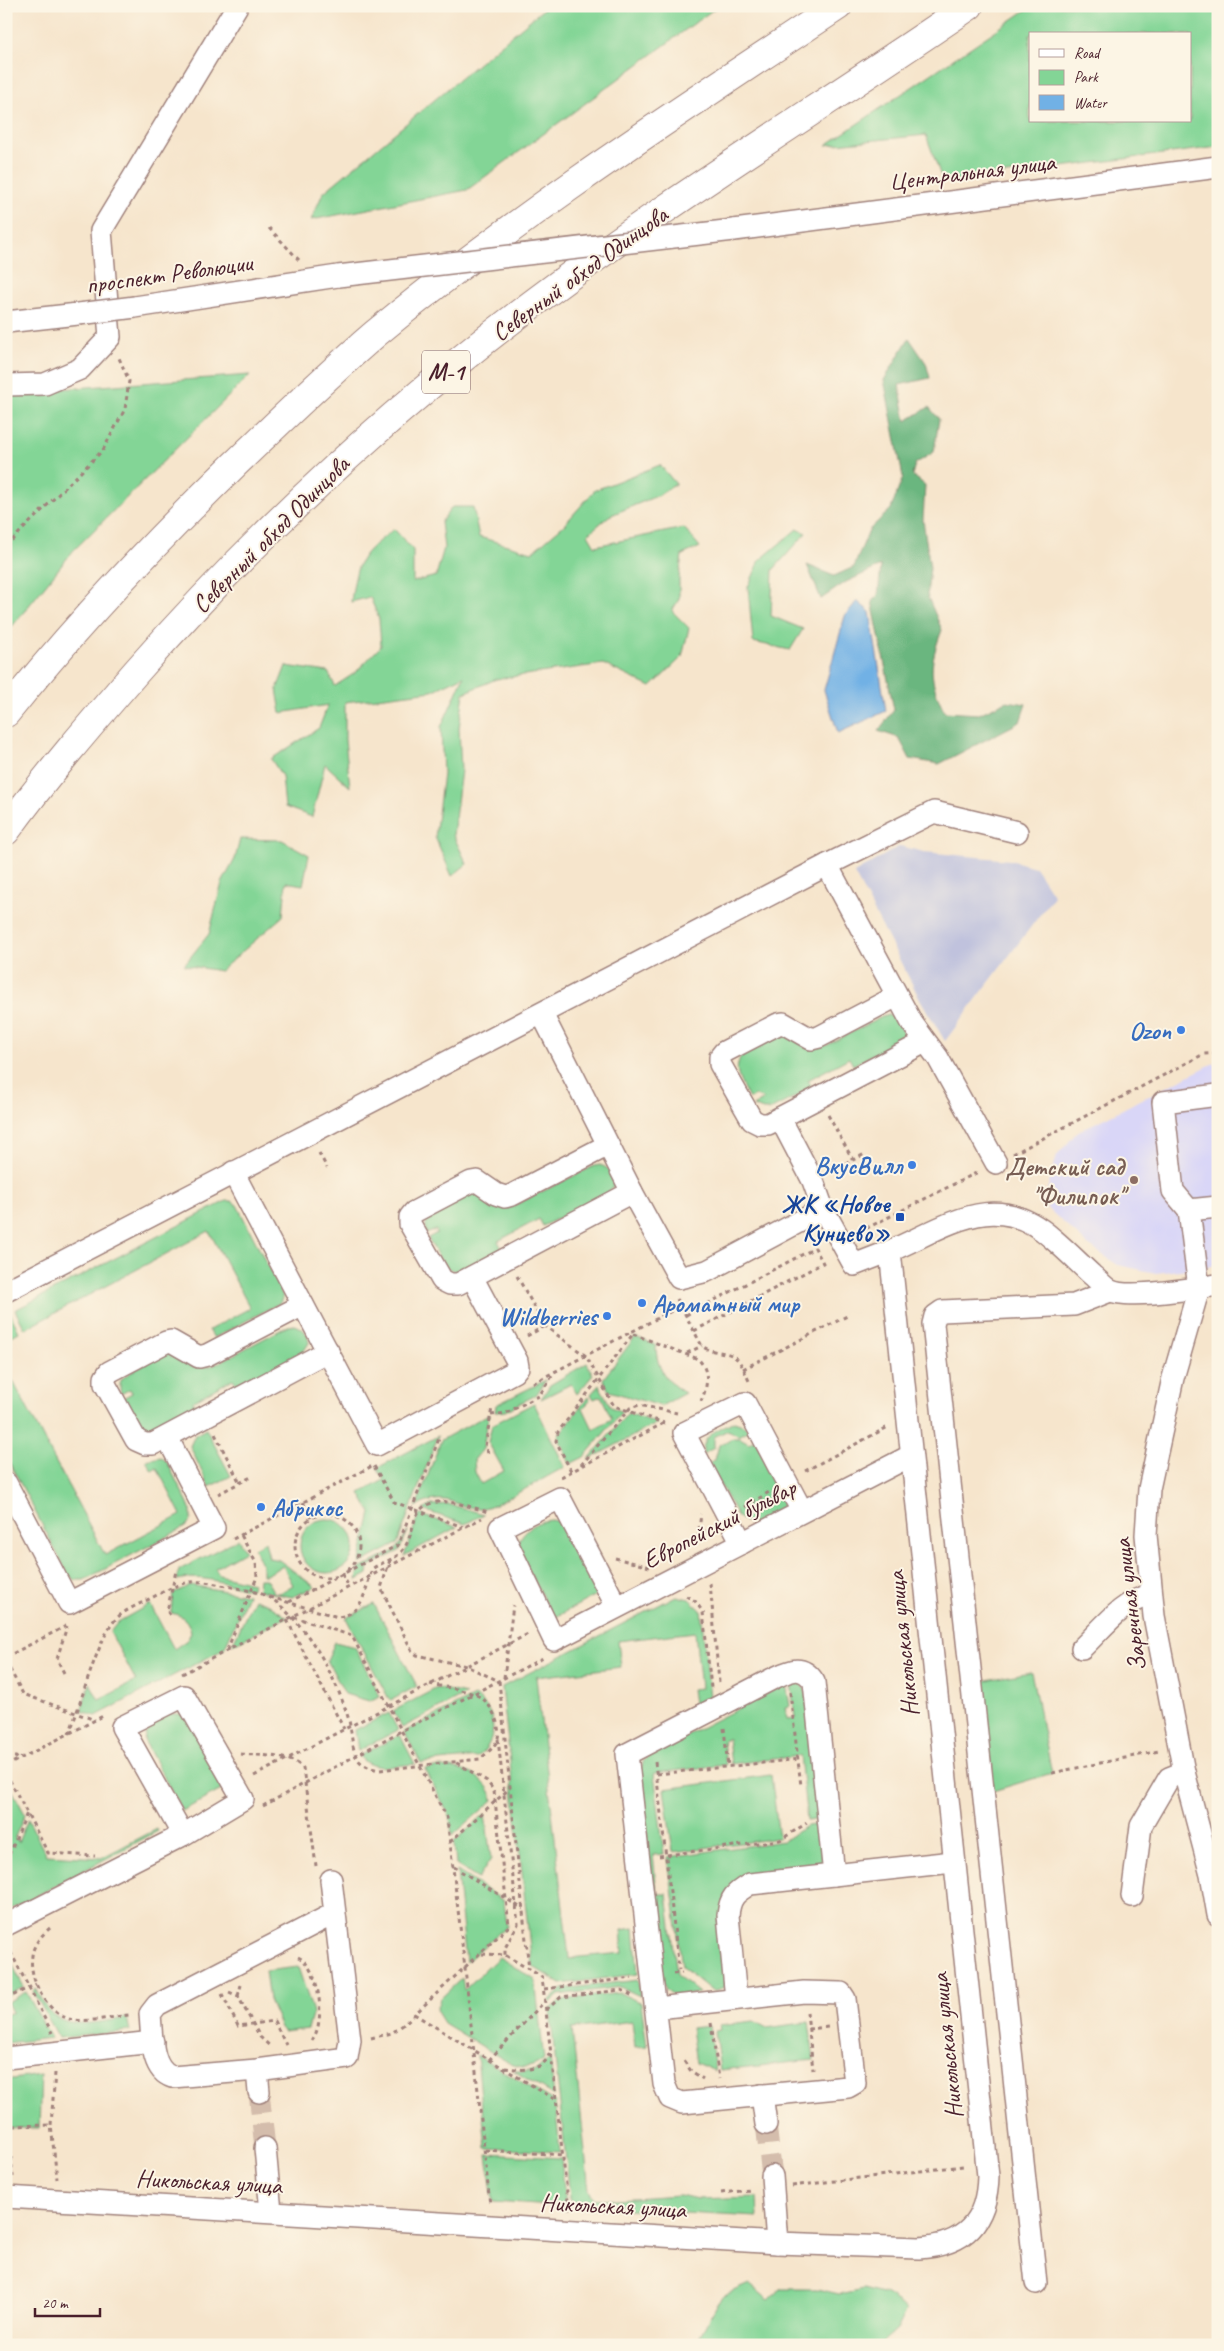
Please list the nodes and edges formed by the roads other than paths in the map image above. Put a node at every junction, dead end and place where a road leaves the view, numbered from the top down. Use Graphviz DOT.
graph roads {
  1 [pos="236,6"];
  2 [pos="838,6"];
  3 [pos="968,6"];
  4 [pos="1218,167"];
  5 [pos="338,276"];
  6 [pos="6,322"];
  7 [pos="6,385"];
  8 [pos="6,713"];
  9 [pos="6,831"];
  10 [pos="1017,832"];
  11 [pos="827,865"];
  12 [pos="897,996"];
  13 [pos="542,1014"];
  14 [pos="924,1042"];
  15 [pos="1218,1095"];
  16 [pos="780,1118"];
  17 [pos="608,1145"];
  18 [pos="996,1163"];
  19 [pos="234,1172"];
  20 [pos="632,1192"];
  21 [pos="1218,1207"];
  22 [pos="823,1210"];
  23 [pos="1189,1210"];
  24 [pos="890,1251"];
  25 [pos="472,1276"];
  26 [pos="1208,1287"];
  27 [pos="6,1291"];
  28 [pos="1110,1291"];
  29 [pos="303,1305"];
  30 [pos="328,1351"];
  31 [pos="167,1437"];
  32 [pos="910,1456"];
  33 [pos="6,1482"];
  34 [pos="802,1511"];
  35 [pos="14,1514"];
  36 [pos="742,1543"];
  37 [pos="1151,1596"];
  38 [pos="617,1607"];
  39 [pos="1082,1648"];
  40 [pos="1184,1772"];
  41 [pos="183,1835"];
  42 [pos="953,1862"];
  43 [pos="834,1875"];
  44 [pos="1214,1875"];
  45 [pos="331,1880"];
  46 [pos="1132,1896"];
  47 [pos="335,1913"];
  48 [pos="1218,1916"];
  49 [pos="6,1925"];
  50 [pos="736,1999"];
  51 [pos="656,2008"];
  52 [pos="153,2042"];
  53 [pos="6,2058"];
  54 [pos="257,2070"];
  55 [pos="259,2092"];
  56 [pos="762,2096"];
  57 [pos="766,2124"];
  58 [pos="265,2148"];
  59 [pos="773,2182"];
  60 [pos="10,2187"];
  61 [pos="271,2212"];
  62 [pos="777,2243"];
  63 [pos="1036,2283"];
  1 -- 7 [label="street"];
  2 -- 8 [label="highway"];
  3 -- 9 [label="highway, Северный обход Одинцова / М-1"];
  4 -- 5 [label="street, Центральная улица, bridge"];
  5 -- 6 [label="street, проспект Революции, bridge"];
  10 -- 11 [label="street"];
  11 -- 12 [label="street"];
  11 -- 13 [label="street"];
  12 -- 14 [label="street"];
  12 -- 16 [label="street"];
  13 -- 17 [label="street"];
  13 -- 19 [label="street"];
  14 -- 16 [label="street"];
  14 -- 18 [label="street"];
  15 -- 23 [label="street"];
  16 -- 22 [label="street"];
  17 -- 20 [label="street"];
  17 -- 25 [label="street"];
  19 -- 27 [label="street"];
  19 -- 29 [label="street"];
  20 -- 22 [label="street"];
  20 -- 25 [label="street"];
  21 -- 23 [label="street"];
  22 -- 24 [label="street"];
  23 -- 26 [label="street"];
  24 -- 28 [label="street"];
  24 -- 32 [label="street, Никольская улица"];
  25 -- 30 [label="street"];
  26 -- 28 [label="street"];
  26 -- 37 [label="street, Заречная улица"];
  28 -- 63 [label="street"];
  29 -- 30 [label="street"];
  29 -- 31 [label="street"];
  30 -- 31 [label="street"];
  31 -- 35 [label="street"];
  32 -- 34 [label="street, Европейский бульвар"];
  32 -- 42 [label="street, Никольская улица"];
  33 -- 35 [label="street"];
  34 -- 36 [label="street, Европейский бульвар"];
  34 -- 36 [label="street"];
  36 -- 38 [label="street, Европейский бульвар"];
  37 -- 39 [label="street"];
  37 -- 40 [label="street, Заречная улица"];
  38 -- 38 [label="street, Европейский бульвар"];
  40 -- 44 [label="street, Заречная улица"];
  40 -- 46 [label="street"];
  41 -- 41 [label="street"];
  41 -- 49 [label="street"];
  42 -- 43 [label="street"];
  42 -- 62 [label="street, Никольская улица"];
  43 -- 50 [label="street"];
  43 -- 51 [label="street"];
  44 -- 48 [label="street, Заречная улица"];
  45 -- 47 [label="street"];
  47 -- 52 [label="street"];
  47 -- 54 [label="street"];
  50 -- 51 [label="street"];
  50 -- 56 [label="street"];
  51 -- 56 [label="street"];
  52 -- 53 [label="street"];
  52 -- 54 [label="street"];
  54 -- 55 [label="street"];
  56 -- 57 [label="street"];
  58 -- 61 [label="street"];
  59 -- 62 [label="street"];
  60 -- 61 [label="street, Никольская улица"];
  61 -- 62 [label="street, Никольская улица"];
}
